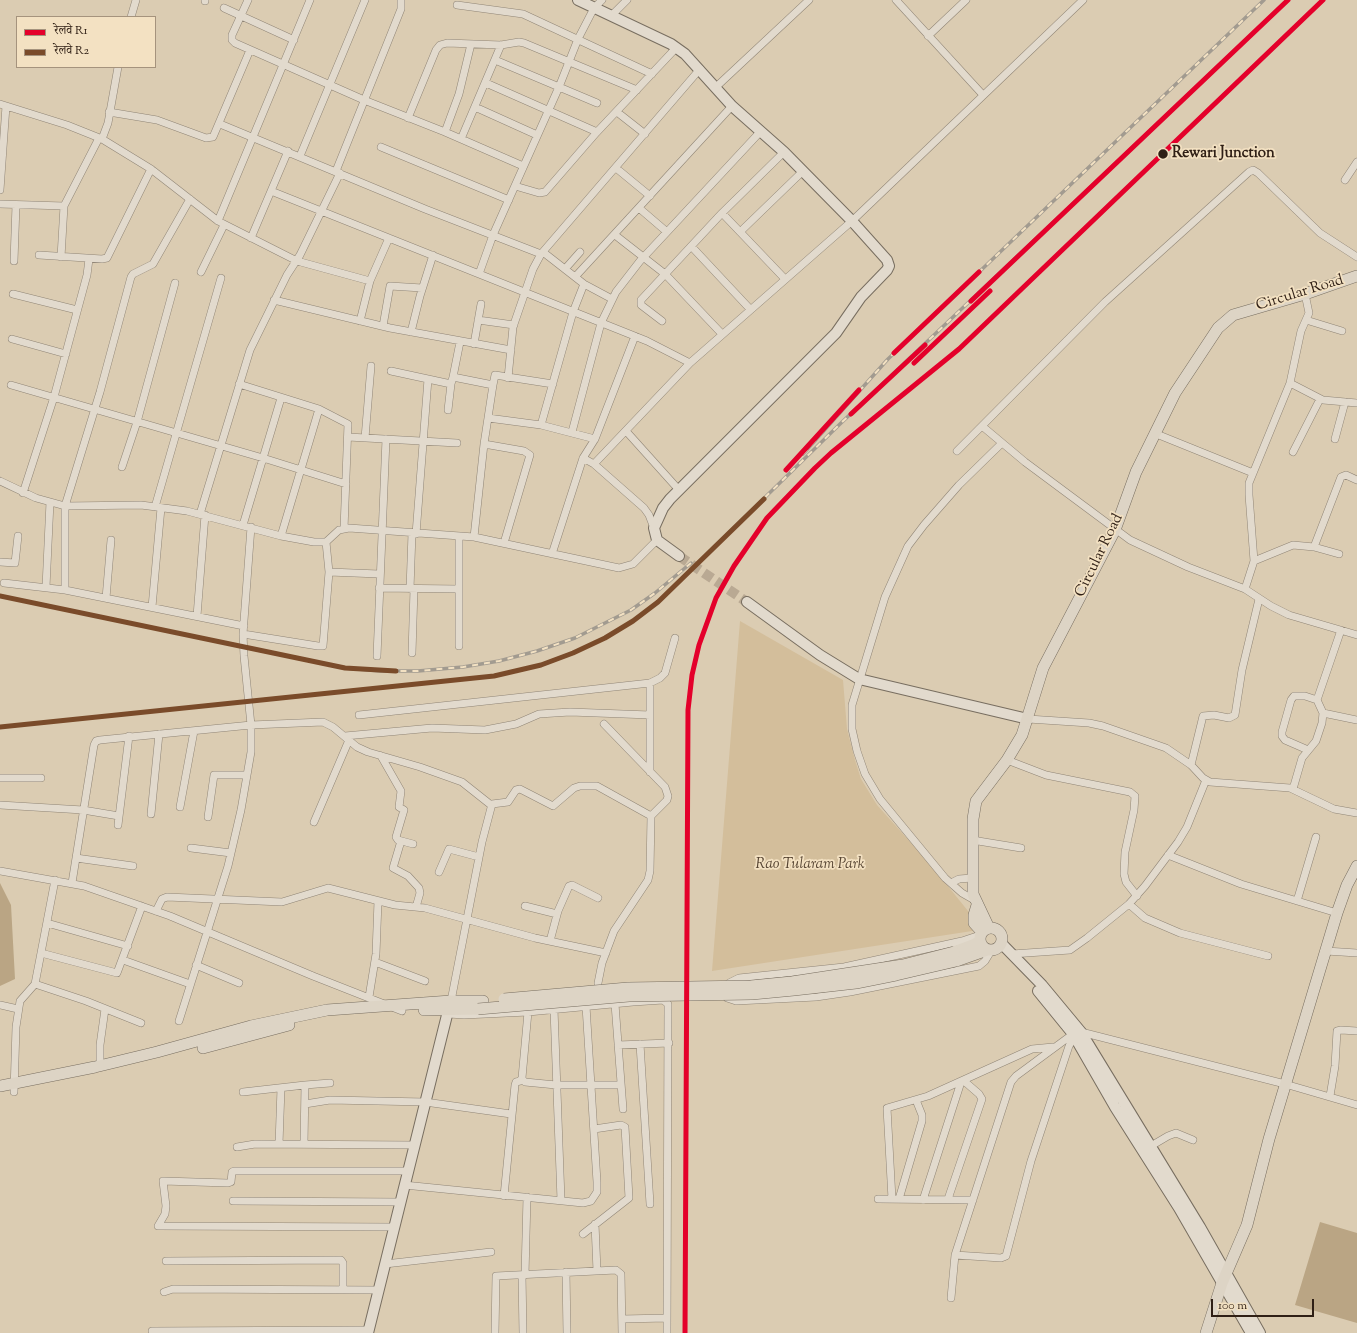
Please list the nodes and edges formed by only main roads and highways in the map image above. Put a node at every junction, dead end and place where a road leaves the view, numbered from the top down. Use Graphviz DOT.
graph roads {
  1 [pos="1357,276"];
  2 [pos="1357,866"];
  3 [pos="1353,879"];
  4 [pos="983,934"];
  5 [pos="995,948"];
  6 [pos="955,956"];
  7 [pos="449,1008"];
  8 [pos="0,1086"];
  9 [pos="14,1088"];
  10 [pos="0,1094"];
  11 [pos="1206,1333"];
  1 -- 4 [label="main road, Circular Road"];
  2 -- 3 [label="main road"];
  3 -- 11 [label="main road"];
  4 -- 5 [label="main road"];
  4 -- 5 [label="main road"];
  4 -- 6 [label="main road"];
  5 -- 6 [label="main road"];
  6 -- 7 [label="main road, bridge"];
  7 -- 9 [label="main road"];
  7 -- 9 [label="main road"];
  8 -- 9 [label="main road"];
  9 -- 10 [label="main road"];
}
